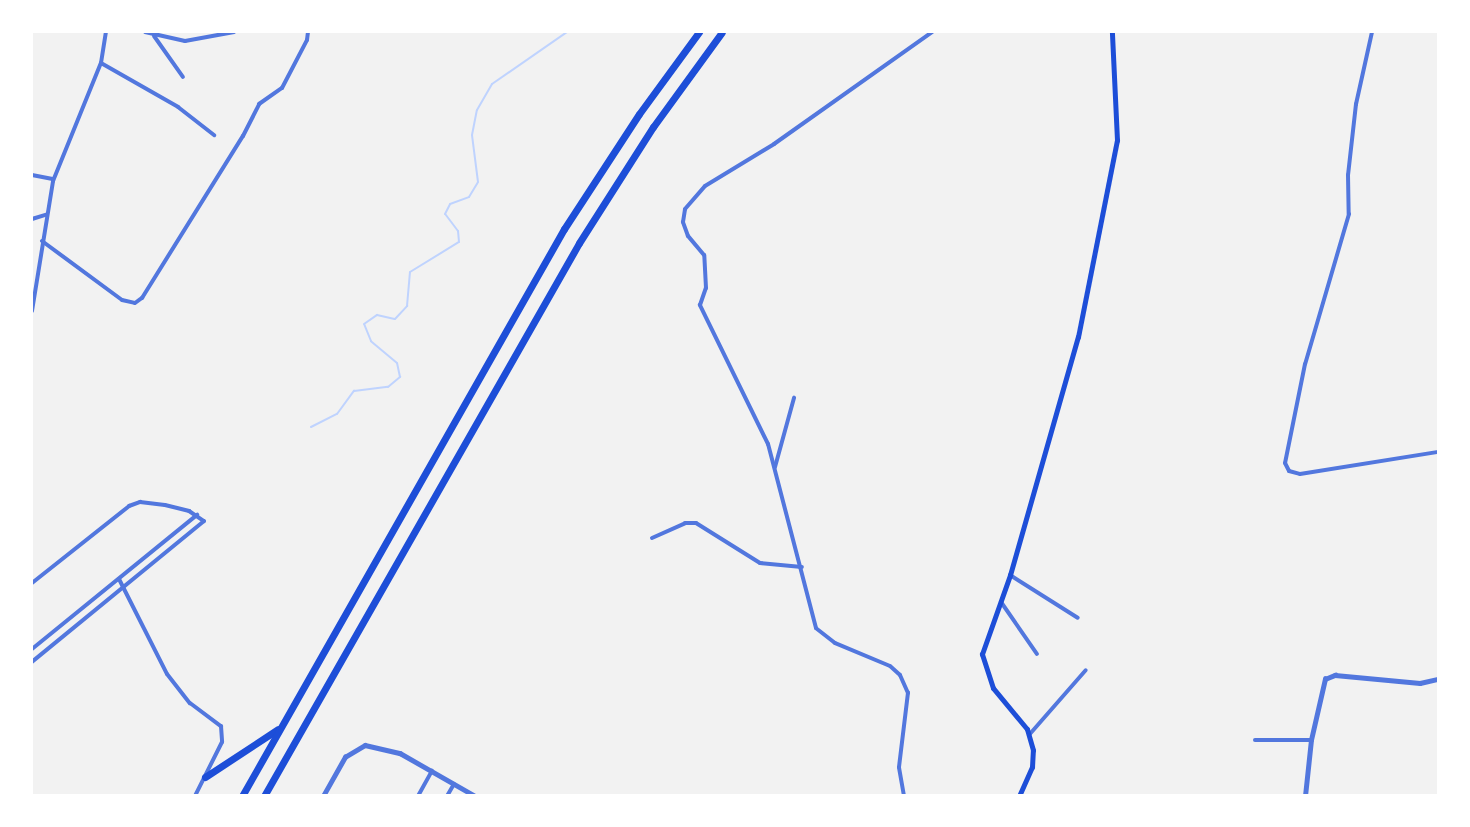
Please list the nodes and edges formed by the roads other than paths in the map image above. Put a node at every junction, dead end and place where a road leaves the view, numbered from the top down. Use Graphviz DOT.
graph roads {
  1 [pos="106,32"];
  2 [pos="145,32"];
  3 [pos="234,32"];
  4 [pos="308,32"];
  5 [pos="699,32"];
  6 [pos="722,32"];
  7 [pos="932,32"];
  8 [pos="1112,32"];
  9 [pos="1372,32"];
  10 [pos="154,35"];
  11 [pos="100,63"];
  12 [pos="183,77"];
  13 [pos="214,135"];
  14 [pos="32,175"];
  15 [pos="53,179"];
  16 [pos="45,215"];
  17 [pos="32,219"];
  18 [pos="42,241"];
  19 [pos="32,309"];
  20 [pos="794,398"];
  21 [pos="1438,452"];
  22 [pos="774,469"];
  23 [pos="197,515"];
  24 [pos="652,538"];
  25 [pos="802,567"];
  26 [pos="1011,575"];
  27 [pos="119,579"];
  28 [pos="32,583"];
  29 [pos="123,588"];
  30 [pos="1001,602"];
  31 [pos="1078,618"];
  32 [pos="32,649"];
  33 [pos="1037,654"];
  34 [pos="32,662"];
  35 [pos="1086,670"];
  36 [pos="1438,679"];
  37 [pos="280,727"];
  38 [pos="1029,736"];
  39 [pos="1256,740"];
  40 [pos="1311,740"];
  41 [pos="432,771"];
  42 [pos="205,777"];
  43 [pos="454,784"];
  44 [pos="195,795"];
  45 [pos="242,795"];
  46 [pos="266,795"];
  47 [pos="323,795"];
  48 [pos="418,795"];
  49 [pos="447,795"];
  50 [pos="475,795"];
  51 [pos="904,795"];
  52 [pos="1019,795"];
  53 [pos="1305,795"];
  1 -- 11 [label="street"];
  2 -- 10 [label="street"];
  3 -- 10 [label="street"];
  4 -- 18 [label="street"];
  5 -- 37 [label="highway"];
  6 -- 46 [label="highway"];
  7 -- 22 [label="street"];
  8 -- 26 [label="main road"];
  9 -- 21 [label="street"];
  10 -- 12 [label="street"];
  11 -- 13 [label="street"];
  11 -- 15 [label="street"];
  14 -- 15 [label="street"];
  15 -- 16 [label="street"];
  16 -- 17 [label="street"];
  16 -- 18 [label="street"];
  18 -- 19 [label="street"];
  20 -- 22 [label="street"];
  22 -- 25 [label="street"];
  23 -- 27 [label="street"];
  23 -- 28 [label="street"];
  23 -- 29 [label="street"];
  24 -- 25 [label="street"];
  25 -- 51 [label="street"];
  26 -- 30 [label="main road"];
  26 -- 31 [label="street"];
  27 -- 29 [label="street"];
  27 -- 32 [label="street"];
  29 -- 34 [label="street"];
  29 -- 42 [label="street"];
  30 -- 33 [label="street"];
  30 -- 38 [label="main road"];
  35 -- 38 [label="street"];
  36 -- 40 [label="street"];
  37 -- 42 [label="highway"];
  37 -- 45 [label="highway"];
  38 -- 52 [label="main road"];
  39 -- 40 [label="street"];
  40 -- 53 [label="street"];
  41 -- 43 [label="street"];
  41 -- 47 [label="street"];
  41 -- 48 [label="street"];
  42 -- 44 [label="street"];
  43 -- 49 [label="street"];
  43 -- 50 [label="street"];
}
